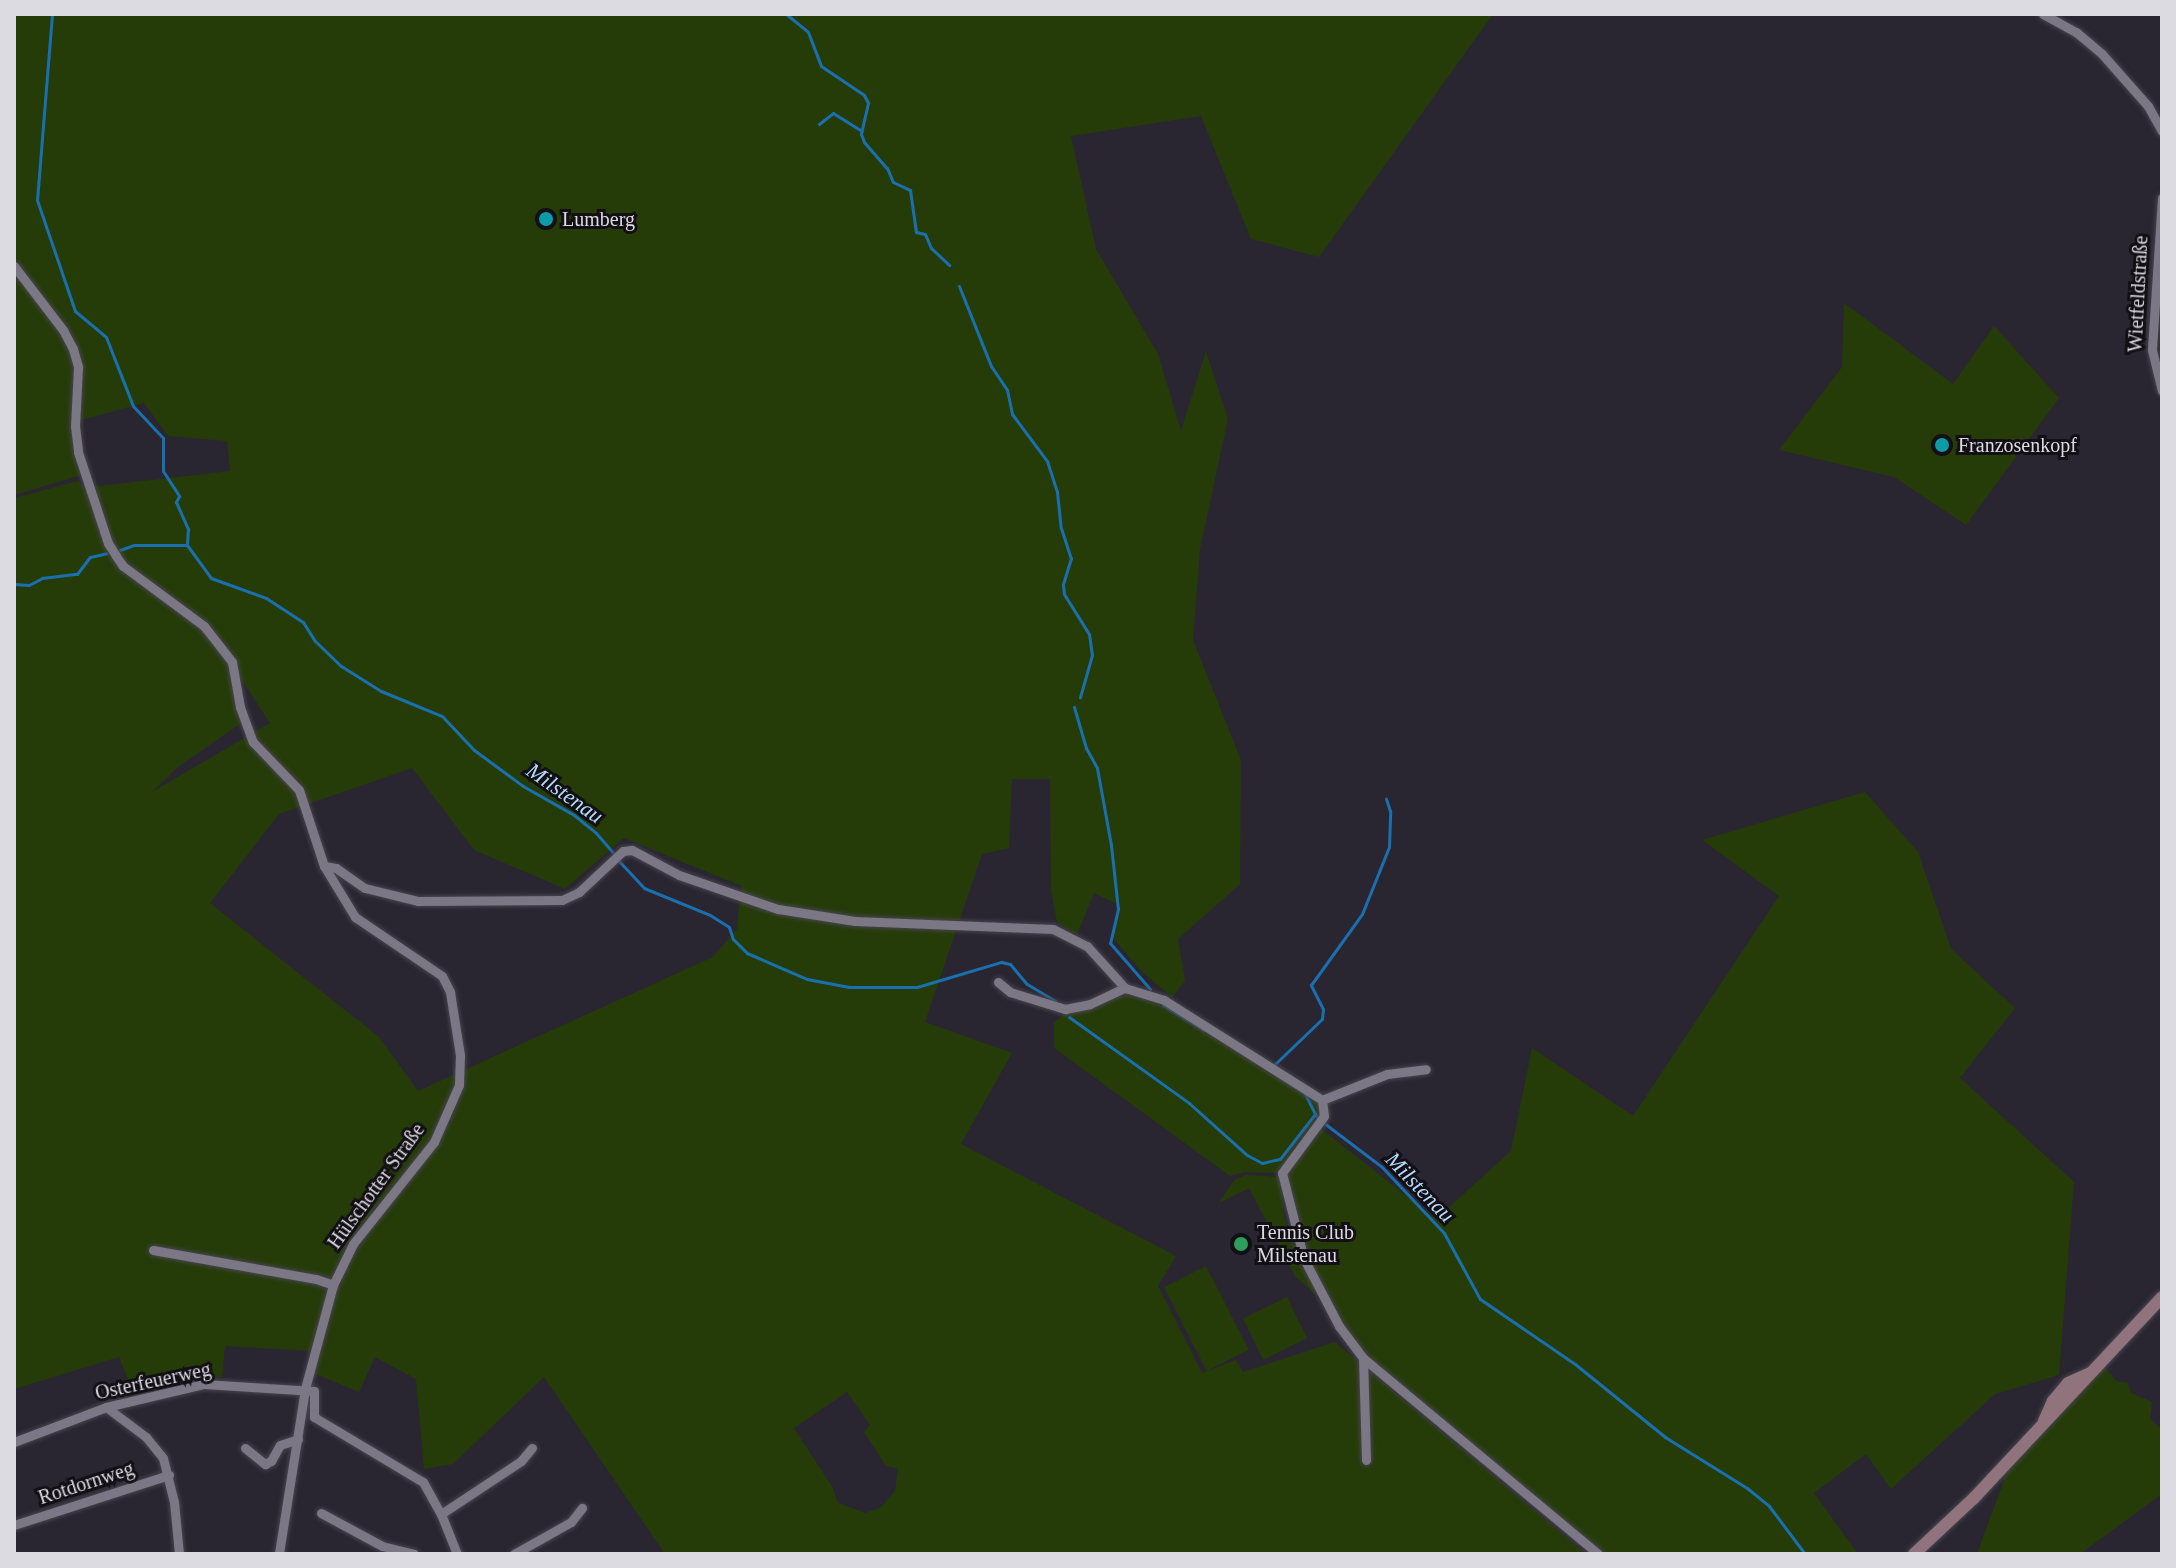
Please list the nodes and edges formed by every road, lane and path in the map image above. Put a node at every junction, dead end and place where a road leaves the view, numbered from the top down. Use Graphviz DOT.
graph roads {
  1 [pos="2043,14"];
  2 [pos="2162,131"];
  3 [pos="2162,198"];
  4 [pos="14,266"];
  5 [pos="2162,391"];
  6 [pos="324,866"];
  7 [pos="998,982"];
  8 [pos="1125,988"];
  9 [pos="1426,1069"];
  10 [pos="1322,1100"];
  11 [pos="153,1250"];
  12 [pos="333,1285"];
  13 [pos="2162,1297"];
  14 [pos="1363,1358"];
  15 [pos="305,1389"];
  16 [pos="106,1407"];
  17 [pos="298,1439"];
  18 [pos="14,1442"];
  19 [pos="245,1448"];
  20 [pos="532,1448"];
  21 [pos="1366,1460"];
  22 [pos="169,1475"];
  23 [pos="582,1508"];
  24 [pos="321,1513"];
  25 [pos="441,1514"];
  26 [pos="14,1525"];
  27 [pos="179,1554"];
  28 [pos="279,1554"];
  29 [pos="414,1554"];
  30 [pos="457,1554"];
  31 [pos="514,1554"];
  32 [pos="1598,1554"];
  33 [pos="1914,1554"];
  1 -- 2 [label="street"];
  3 -- 5 [label="street, Wietfeldstraße"];
  4 -- 6 [label="street, Hülschotter Straße"];
  6 -- 8 [label="street"];
  6 -- 12 [label="street, Hülschotter Straße"];
  7 -- 8 [label="street"];
  8 -- 10 [label="street"];
  9 -- 10 [label="street"];
  10 -- 14 [label="street"];
  11 -- 12 [label="street"];
  12 -- 15 [label="street, Hülschotter Straße"];
  13 -- 33 [label="main road"];
  14 -- 21 [label="street"];
  14 -- 32 [label="street"];
  15 -- 16 [label="street, Osterfeuerweg"];
  15 -- 17 [label="street, Hülschotter Straße"];
  15 -- 25 [label="street"];
  16 -- 18 [label="street, Osterfeuerweg"];
  16 -- 22 [label="street"];
  17 -- 19 [label="street"];
  17 -- 28 [label="street, Hülschotter Straße"];
  20 -- 25 [label="street"];
  22 -- 26 [label="street, Rotdornweg"];
  22 -- 27 [label="street"];
  23 -- 31 [label="street"];
  24 -- 29 [label="street"];
  25 -- 30 [label="street"];
}
